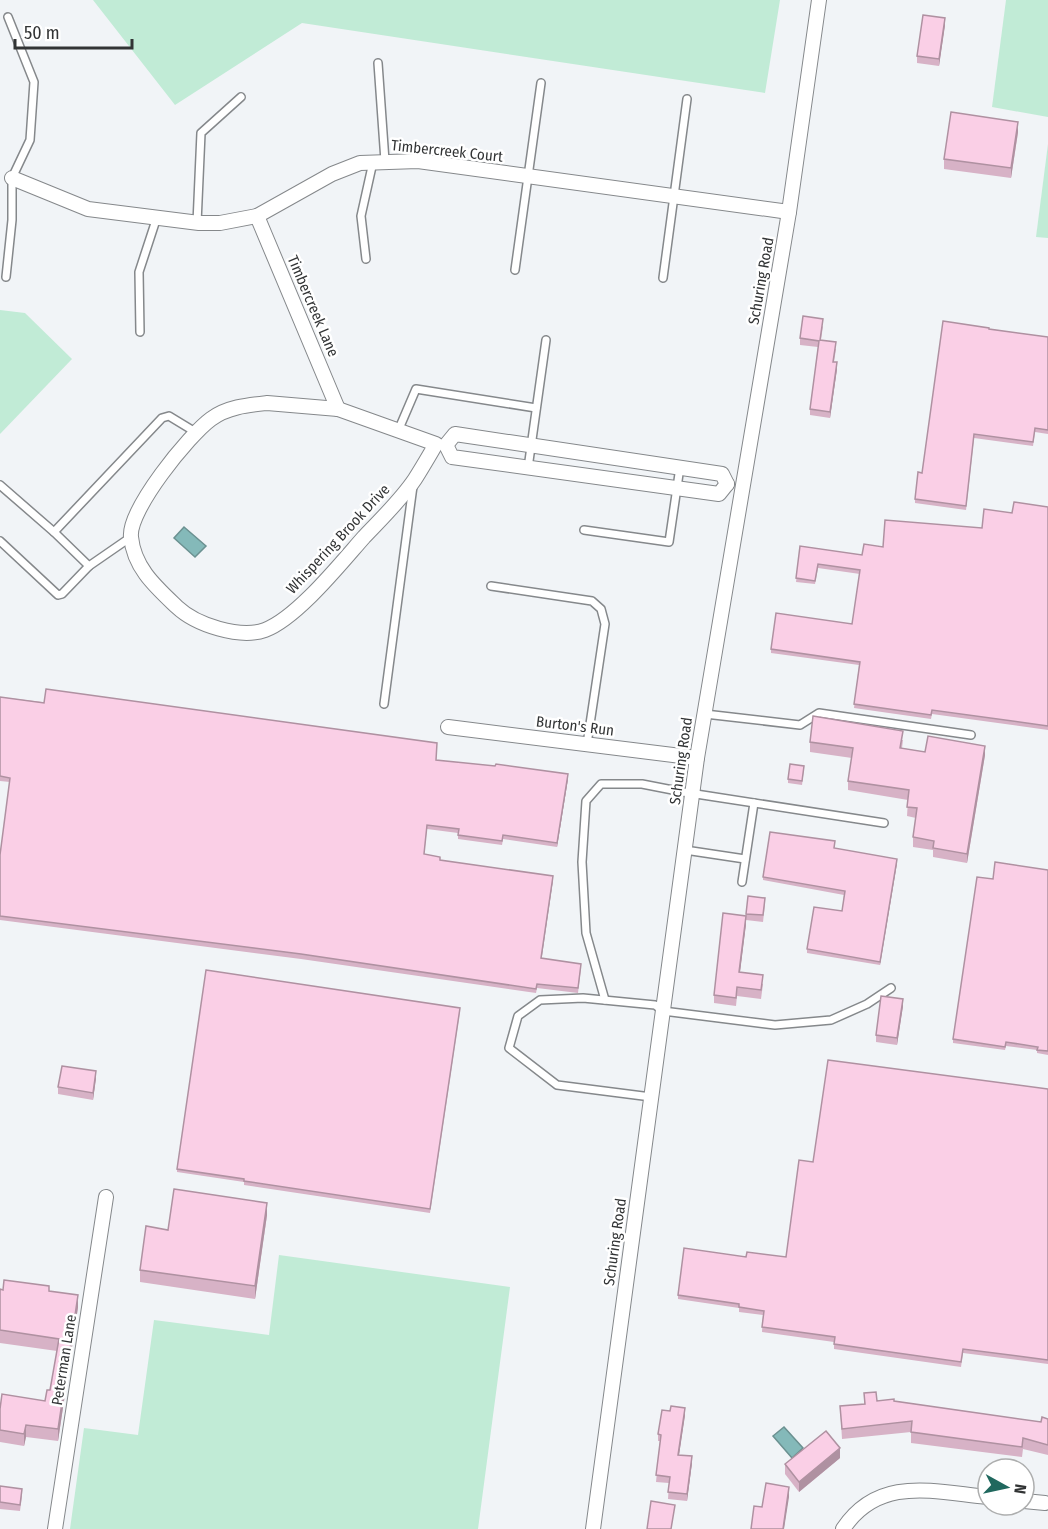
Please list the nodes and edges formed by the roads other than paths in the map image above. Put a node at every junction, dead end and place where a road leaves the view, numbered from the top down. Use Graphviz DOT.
graph roads {
  1 [pos="819,0"];
  2 [pos="8,17"];
  3 [pos="378,63"];
  4 [pos="541,83"];
  5 [pos="241,97"];
  6 [pos="687,99"];
  7 [pos="379,161"];
  8 [pos="526,176"];
  9 [pos="12,177"];
  10 [pos="674,195"];
  11 [pos="789,212"];
  12 [pos="257,216"];
  13 [pos="157,217"];
  14 [pos="196,223"];
  15 [pos="366,259"];
  16 [pos="515,270"];
  17 [pos="6,277"];
  18 [pos="663,278"];
  19 [pos="140,332"];
  20 [pos="546,340"];
  21 [pos="536,408"];
  22 [pos="338,410"];
  23 [pos="398,431"];
  24 [pos="197,433"];
  25 [pos="441,445"];
  26 [pos="531,446"];
  27 [pos="680,467"];
  28 [pos="528,468"];
  29 [pos="414,480"];
  30 [pos="727,484"];
  31 [pos="0,485"];
  32 [pos="742,486"];
  33 [pos="677,489"];
  34 [pos="584,530"];
  35 [pos="54,532"];
  36 [pos="131,537"];
  37 [pos="0,541"];
  38 [pos="89,566"];
  39 [pos="491,586"];
  40 [pos="384,704"];
  41 [pos="705,714"];
  42 [pos="448,727"];
  43 [pos="971,735"];
  44 [pos="587,744"];
  45 [pos="697,758"];
  46 [pos="693,793"];
  47 [pos="754,803"];
  48 [pos="884,823"];
  49 [pos="685,850"];
  50 [pos="745,860"];
  51 [pos="742,882"];
  52 [pos="891,988"];
  53 [pos="605,1000"];
  54 [pos="663,1011"];
  55 [pos="651,1097"];
  56 [pos="106,1197"];
  57 [pos="976,1496"];
  58 [pos="1036,1502"];
  59 [pos="1045,1503"];
  60 [pos="55,1529"];
  61 [pos="593,1529"];
  62 [pos="843,1529"];
  1 -- 11 [label="street, Schuring Road"];
  2 -- 9 [label="lane"];
  3 -- 7 [label="lane"];
  4 -- 8 [label="lane"];
  5 -- 14 [label="lane"];
  6 -- 10 [label="lane"];
  7 -- 8 [label="street, Timbercreek Court"];
  7 -- 12 [label="street, Timbercreek Court"];
  7 -- 15 [label="lane"];
  8 -- 10 [label="street, Timbercreek Court"];
  8 -- 16 [label="lane"];
  9 -- 13 [label="street, Timbercreek Court"];
  9 -- 17 [label="lane"];
  10 -- 11 [label="street, Timbercreek Court"];
  10 -- 18 [label="lane"];
  11 -- 32 [label="street, Schuring Road"];
  12 -- 14 [label="street, Timbercreek Court"];
  12 -- 22 [label="street, Timbercreek Lane"];
  13 -- 14 [label="street, Timbercreek Court"];
  13 -- 19 [label="lane"];
  20 -- 21 [label="lane"];
  21 -- 23 [label="lane"];
  21 -- 26 [label="lane"];
  22 -- 23 [label="street"];
  22 -- 24 [label="street"];
  23 -- 25 [label="street"];
  24 -- 35 [label="lane"];
  24 -- 36 [label="street"];
  25 -- 26 [label="street"];
  25 -- 28 [label="street"];
  25 -- 29 [label="street, Whispering Brook Drive"];
  26 -- 27 [label="street"];
  26 -- 28 [label="lane"];
  27 -- 30 [label="street"];
  27 -- 33 [label="lane"];
  28 -- 33 [label="street"];
  29 -- 36 [label="street, Whispering Brook Drive"];
  29 -- 40 [label="lane"];
  30 -- 32 [label="street"];
  30 -- 33 [label="street"];
  31 -- 35 [label="lane"];
  32 -- 41 [label="street, Schuring Road"];
  33 -- 34 [label="lane"];
  35 -- 38 [label="lane"];
  36 -- 38 [label="lane"];
  37 -- 38 [label="lane"];
  39 -- 44 [label="lane"];
  41 -- 43 [label="lane"];
  41 -- 45 [label="street, Schuring Road"];
  42 -- 44 [label="street, Burton's Run"];
  44 -- 45 [label="street, Burton's Run"];
  45 -- 46 [label="street, Schuring Road"];
  46 -- 47 [label="lane"];
  46 -- 49 [label="street, Schuring Road"];
  46 -- 53 [label="lane"];
  47 -- 48 [label="lane"];
  47 -- 50 [label="lane"];
  49 -- 50 [label="lane"];
  49 -- 54 [label="street, Schuring Road"];
  50 -- 51 [label="lane"];
  52 -- 54 [label="lane"];
  53 -- 54 [label="lane"];
  53 -- 55 [label="lane"];
  54 -- 55 [label="street, Schuring Road"];
  55 -- 61 [label="street, Schuring Road"];
  56 -- 60 [label="street, Peterman Lane"];
  57 -- 62 [label="street"];
  58 -- 59 [label="street"];
}
